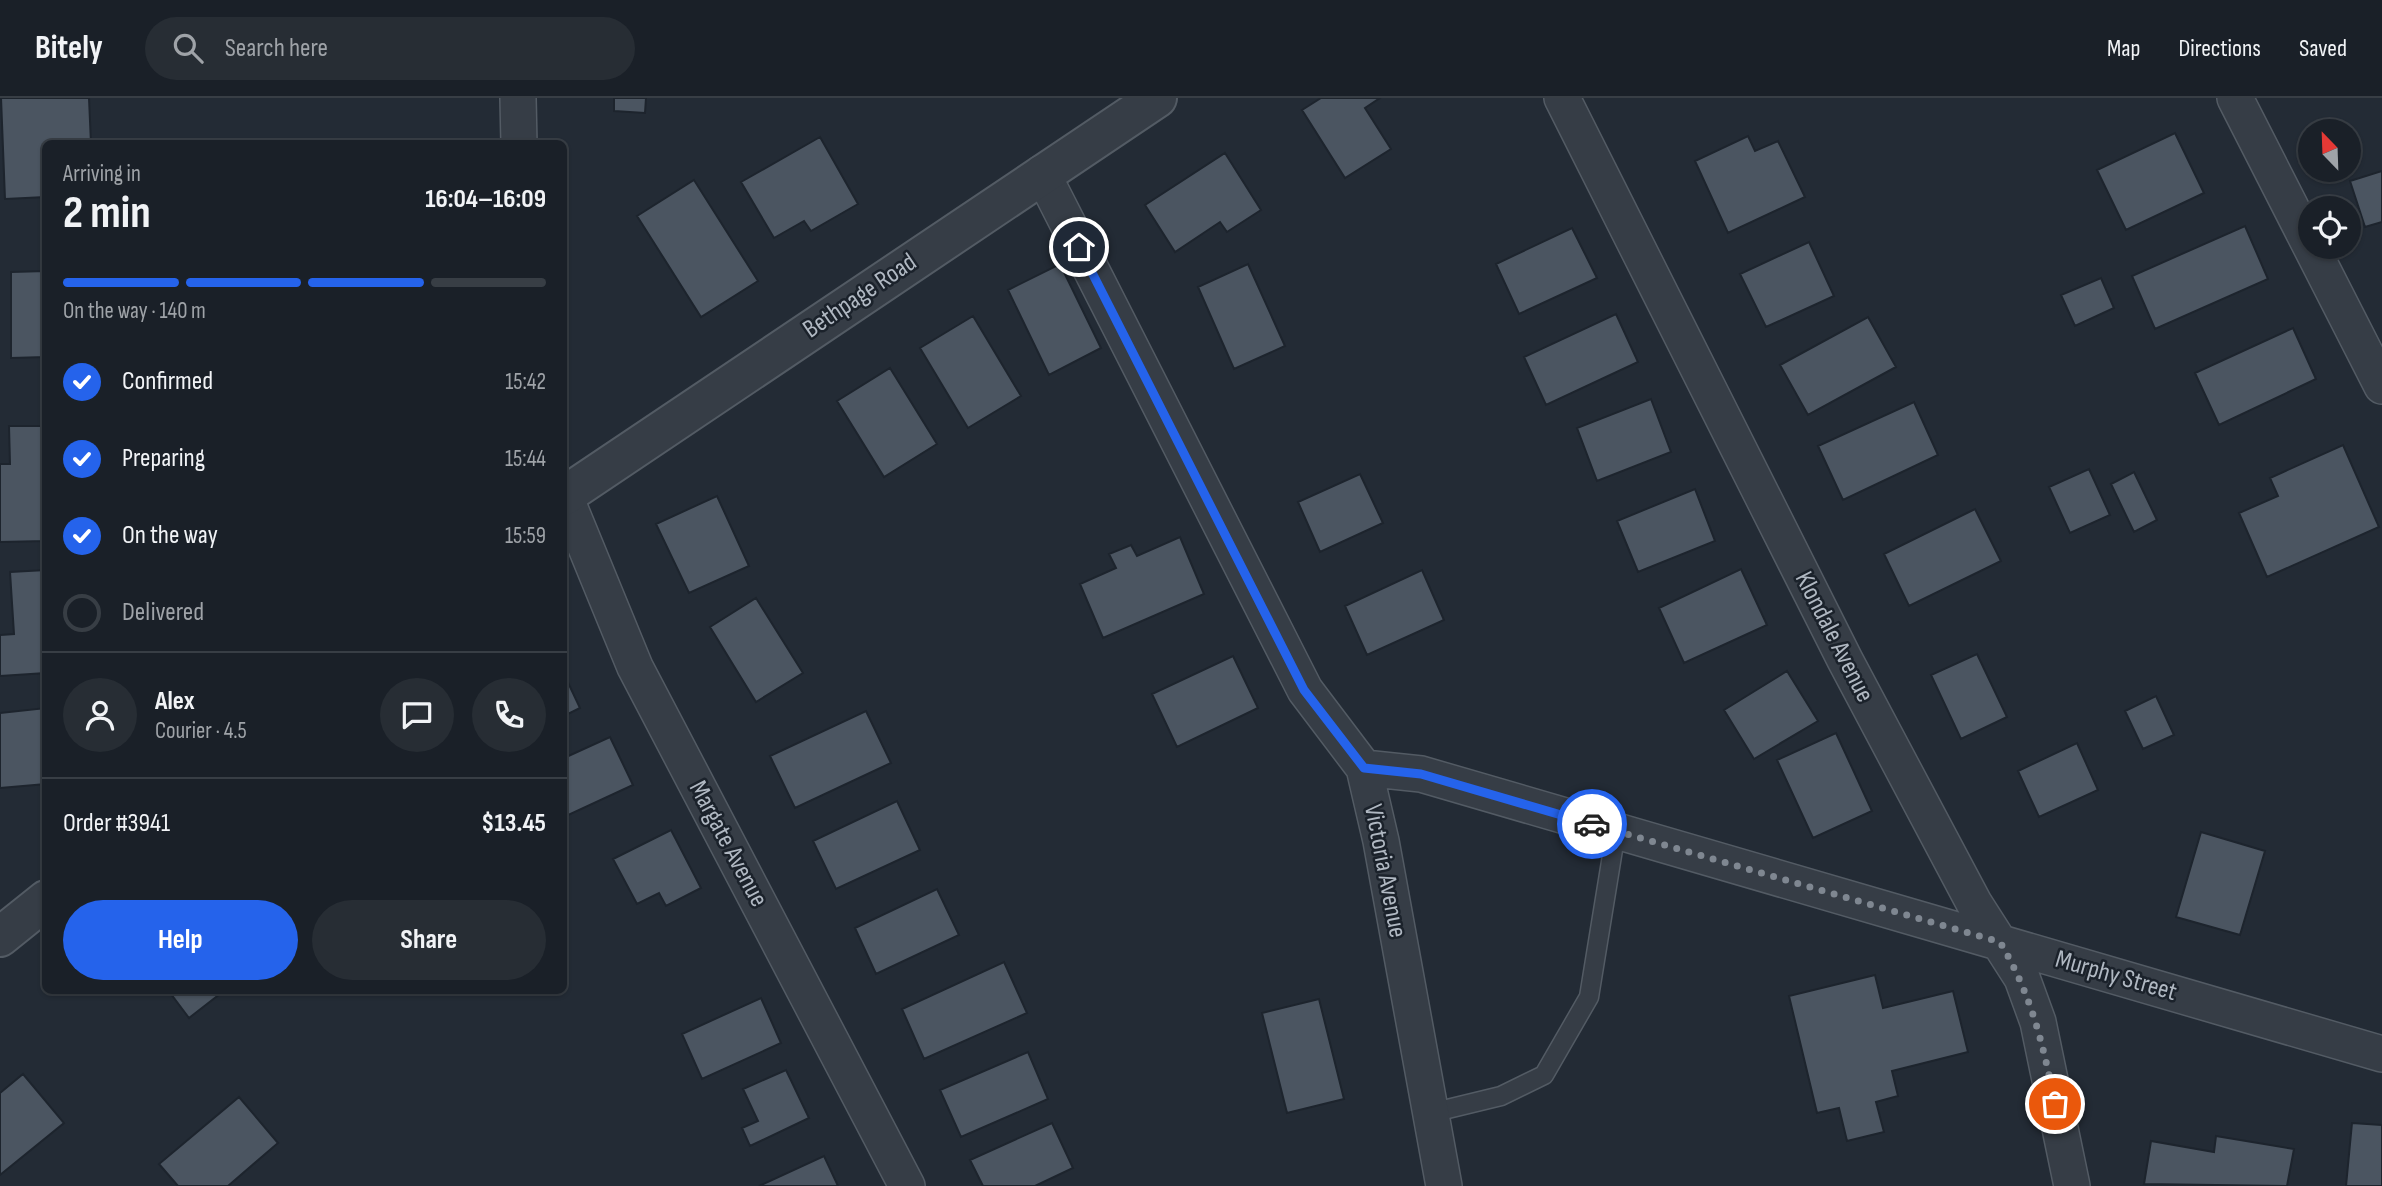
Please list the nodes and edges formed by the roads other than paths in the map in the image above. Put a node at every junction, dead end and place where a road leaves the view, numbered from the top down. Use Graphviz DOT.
graph roads {
  1 [pos="518,98"];
  2 [pos="1157,98"];
  3 [pos="1562,98"];
  4 [pos="2235,98"];
  5 [pos="519,140"];
  6 [pos="1042,173"];
  7 [pos="2382,386"];
  8 [pos="567,494"];
  9 [pos="567,503"];
  10 [pos="1364,768"];
  11 [pos="1616,831"];
  12 [pos="42,903"];
  13 [pos="0,937"];
  14 [pos="2000,942"];
  15 [pos="2382,1054"];
  16 [pos="1431,1113"];
  17 [pos="907,1186"];
  18 [pos="1444,1186"];
  19 [pos="2072,1186"];
  1 -- 5 [label="street"];
  2 -- 6 [label="street, Bethpage Road"];
  3 -- 14 [label="street, Klondale Avenue"];
  4 -- 7 [label="street"];
  6 -- 8 [label="street, Bethpage Road"];
  6 -- 10 [label="street, Victoria Avenue"];
  9 -- 17 [label="street, Margate Avenue"];
  10 -- 11 [label="street, Murphy Street"];
  10 -- 16 [label="street, Victoria Avenue"];
  11 -- 14 [label="street, Murphy Street"];
  11 -- 16 [label="lane"];
  12 -- 13 [label="street"];
  14 -- 15 [label="street, Murphy Street"];
  14 -- 19 [label="street, Klondale Avenue"];
  16 -- 18 [label="street, Victoria Avenue"];
}
